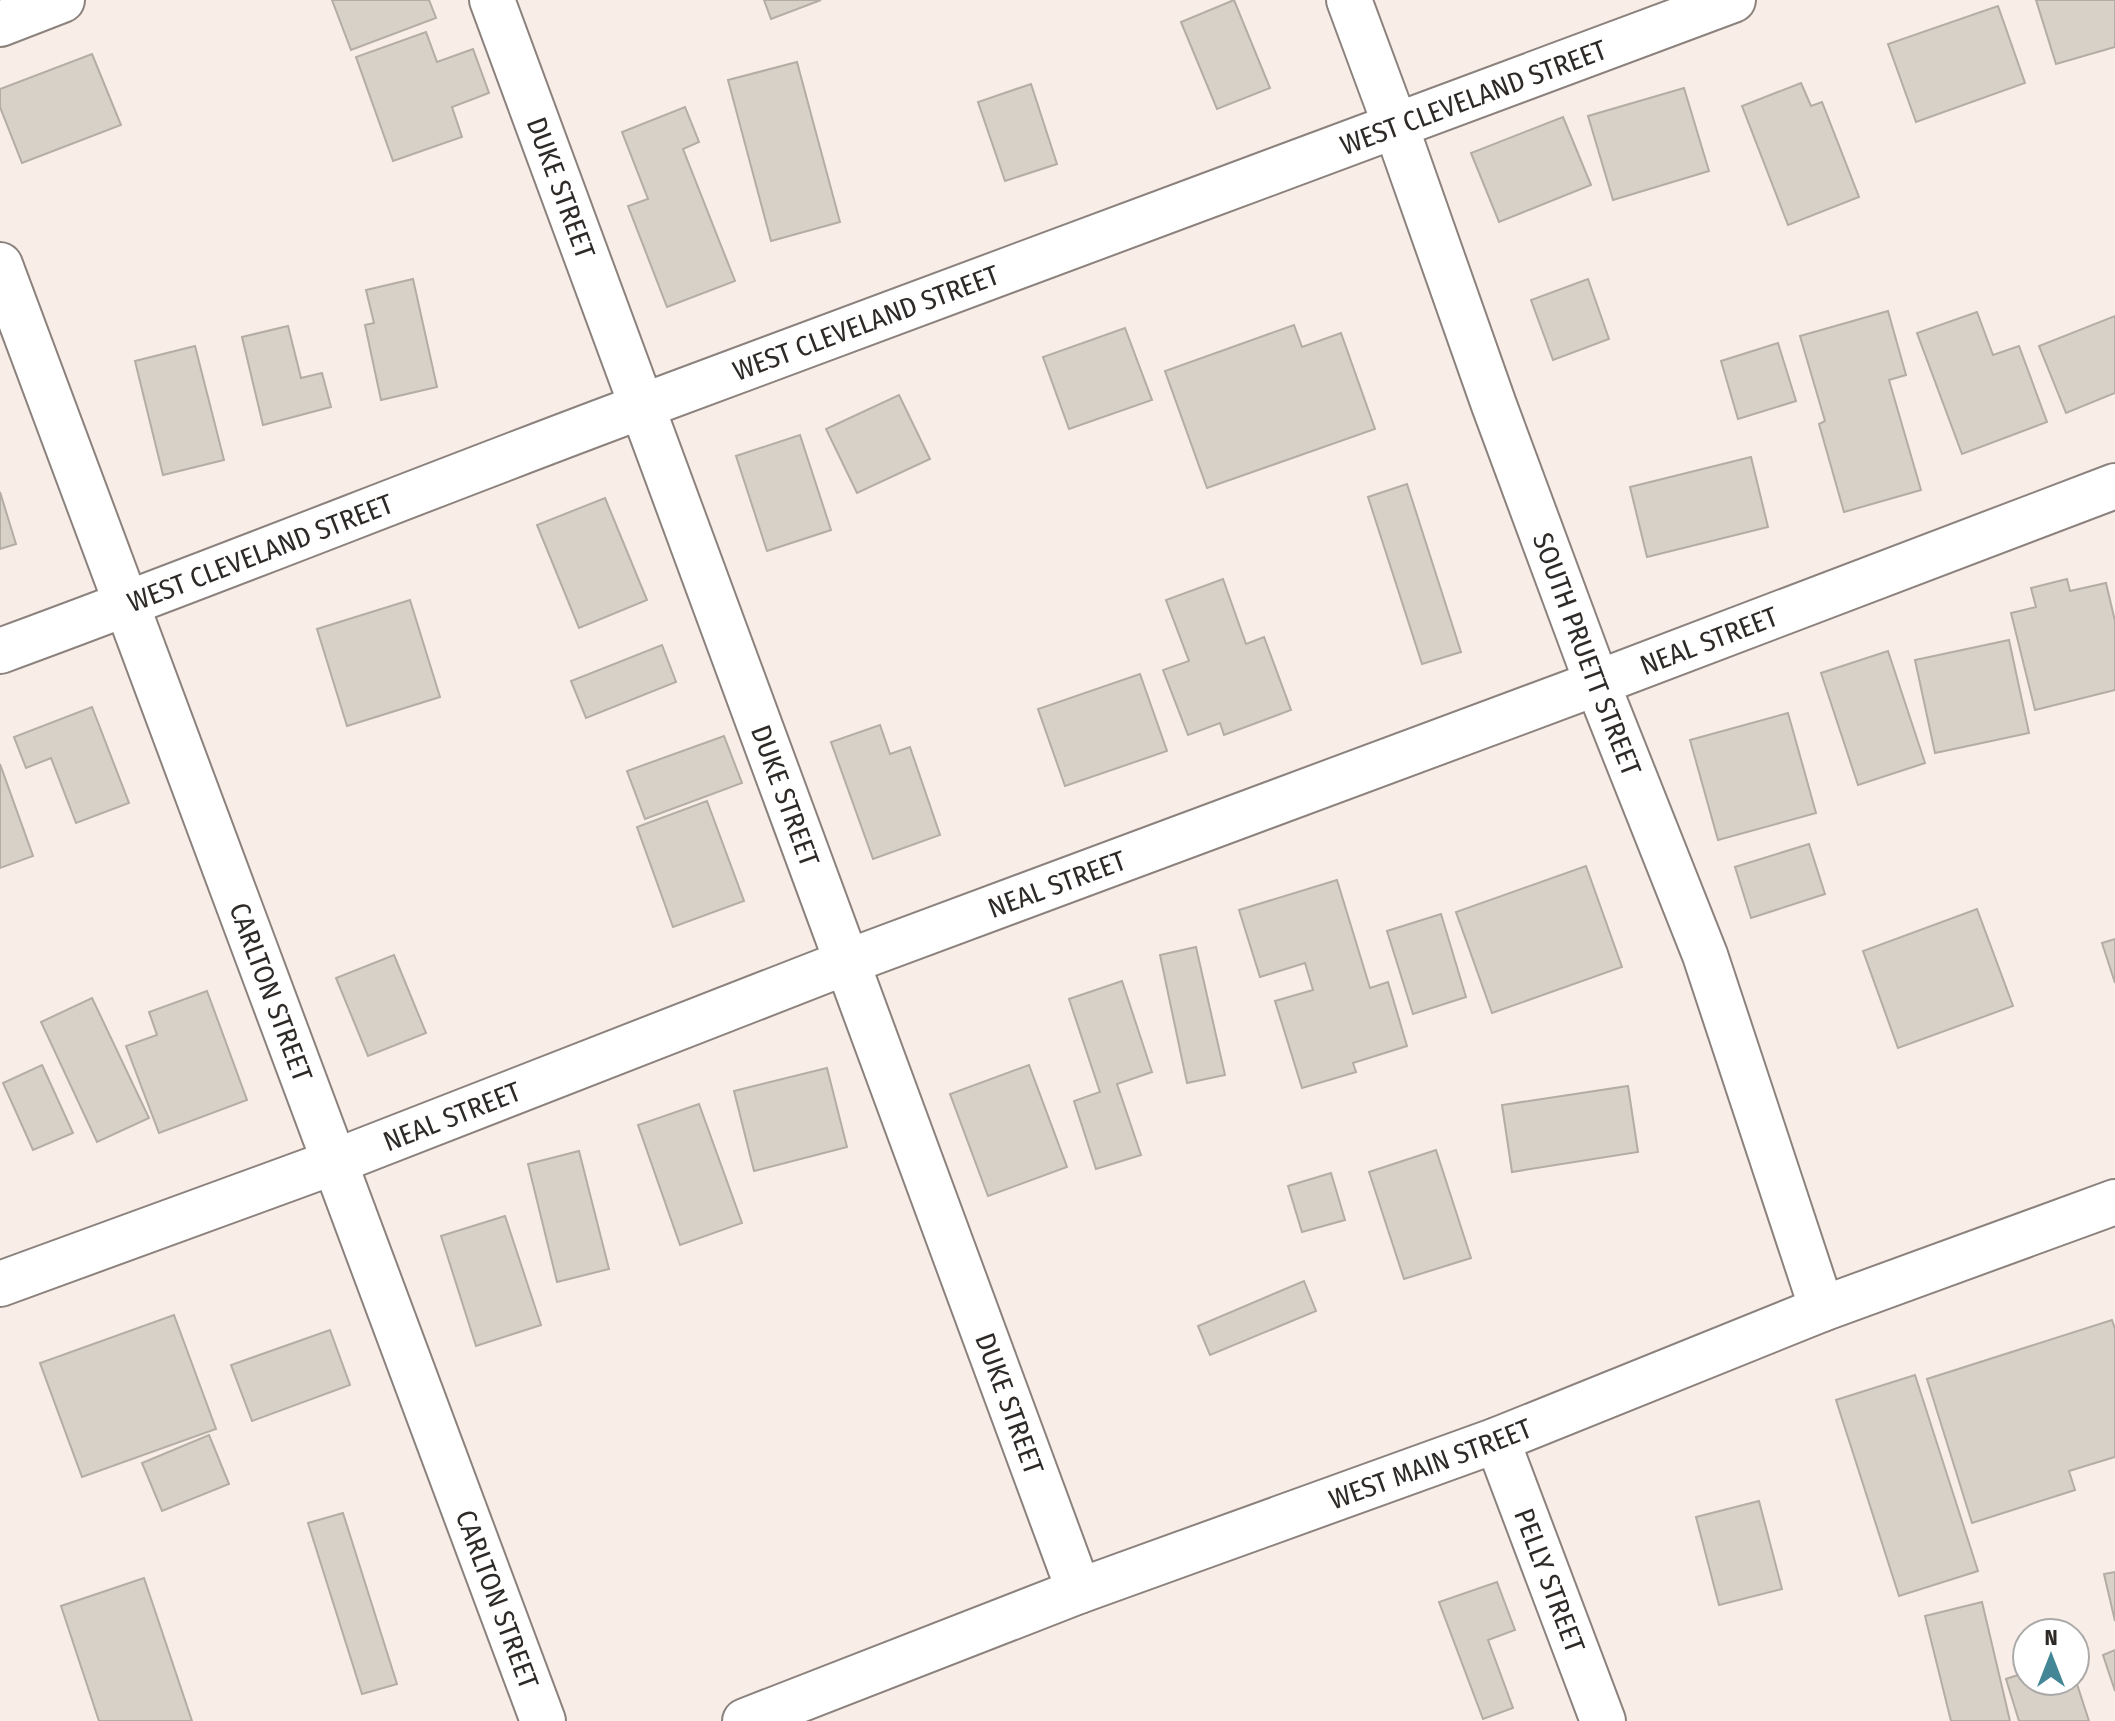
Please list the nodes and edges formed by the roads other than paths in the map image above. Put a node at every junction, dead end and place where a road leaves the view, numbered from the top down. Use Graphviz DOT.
graph roads {
  1 [pos="62,0"];
  2 [pos="492,0"];
  3 [pos="1349,0"];
  4 [pos="1733,0"];
  5 [pos="0,24"];
  6 [pos="1396,127"];
  7 [pos="0,265"];
  8 [pos="642,406"];
  9 [pos="2115,486"];
  10 [pos="127,605"];
  11 [pos="0,651"];
  12 [pos="1597,683"];
  13 [pos="847,962"];
  14 [pos="334,1162"];
  15 [pos="2115,1202"];
  16 [pos="0,1284"];
  17 [pos="1822,1309"];
  18 [pos="1497,1440"];
  19 [pos="1079,1591"];
  20 [pos="755,1719"];
  21 [pos="543,1721"];
  22 [pos="1603,1721"];
  1 -- 5 [label="street"];
  2 -- 8 [label="street, DUKE STREET"];
  3 -- 6 [label="street, SOUTH PRUETT STREET"];
  4 -- 6 [label="street, WEST CLEVELAND STREET"];
  6 -- 8 [label="street, WEST CLEVELAND STREET"];
  6 -- 12 [label="street, SOUTH PRUETT STREET"];
  7 -- 10 [label="street, CARLTON STREET"];
  8 -- 10 [label="street, WEST CLEVELAND STREET"];
  8 -- 13 [label="street, DUKE STREET"];
  9 -- 12 [label="street, NEAL STREET"];
  10 -- 11 [label="street, WEST CLEVELAND STREET"];
  10 -- 14 [label="street, CARLTON STREET"];
  12 -- 13 [label="street, NEAL STREET"];
  12 -- 17 [label="street, SOUTH PRUETT STREET"];
  13 -- 14 [label="street, NEAL STREET"];
  13 -- 19 [label="street, DUKE STREET"];
  14 -- 16 [label="street, NEAL STREET"];
  14 -- 21 [label="street, CARLTON STREET"];
  15 -- 17 [label="street, WEST MAIN STREET"];
  17 -- 18 [label="street, WEST MAIN STREET"];
  18 -- 19 [label="street, WEST MAIN STREET"];
  18 -- 22 [label="street, PELLY STREET"];
  19 -- 20 [label="street, WEST MAIN STREET"];
}
